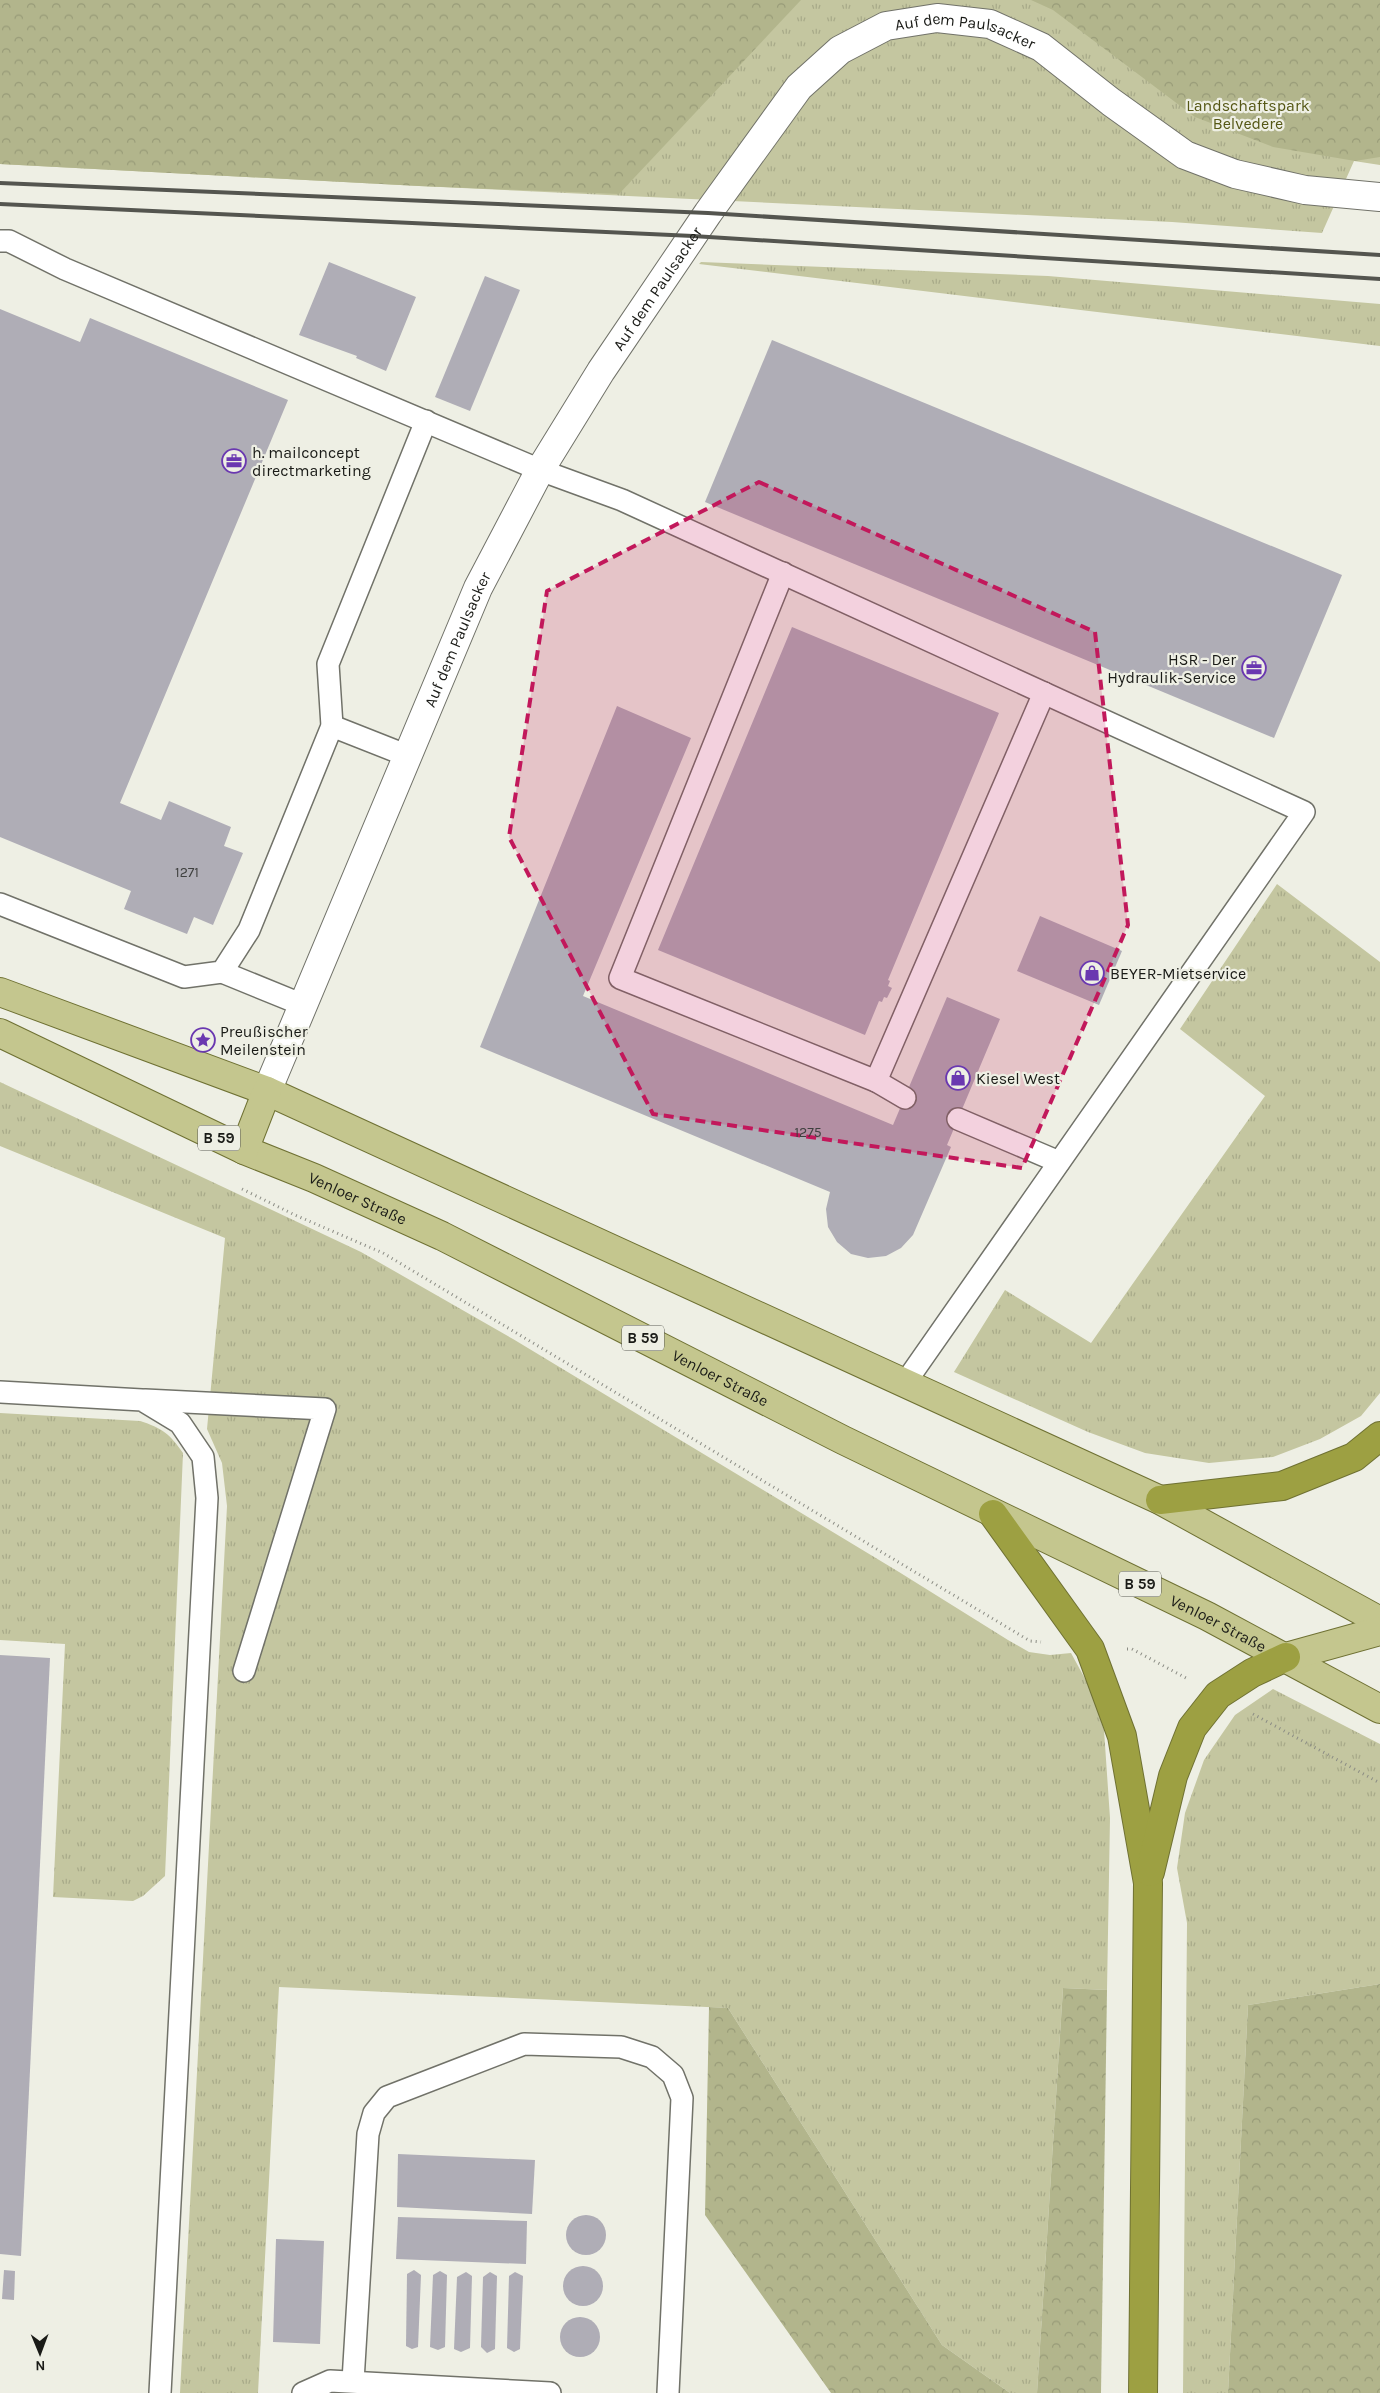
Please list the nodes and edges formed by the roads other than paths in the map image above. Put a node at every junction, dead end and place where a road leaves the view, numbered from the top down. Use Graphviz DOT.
graph roads {
  1 [pos="1380,196"];
  2 [pos="0,241"];
  3 [pos="426,421"];
  4 [pos="540,470"];
  5 [pos="783,573"];
  6 [pos="1044,692"];
  7 [pos="332,726"];
  8 [pos="408,756"];
  9 [pos="0,904"];
  10 [pos="222,972"];
  11 [pos="0,992"];
  12 [pos="303,1005"];
  13 [pos="0,1033"];
  14 [pos="876,1081"];
  15 [pos="267,1091"];
  16 [pos="905,1098"];
  17 [pos="958,1119"];
  18 [pos="244,1150"];
  19 [pos="1059,1162"];
  20 [pos="905,1383"];
  21 [pos="0,1392"];
  22 [pos="142,1400"];
  23 [pos="1380,1436"];
  24 [pos="1160,1500"];
  25 [pos="993,1514"];
  26 [pos="1380,1621"];
  27 [pos="1380,1631"];
  28 [pos="1286,1657"];
  29 [pos="244,1671"];
  30 [pos="1380,1709"];
  31 [pos="1148,1882"];
  32 [pos="353,2382"];
  33 [pos="160,2393"];
  34 [pos="303,2393"];
  35 [pos="550,2393"];
  36 [pos="668,2393"];
  37 [pos="1143,2393"];
  1 -- 4 [label="street, Auf dem Paulsacker"];
  2 -- 3 [label="lane"];
  3 -- 4 [label="lane"];
  3 -- 7 [label="lane"];
  4 -- 5 [label="lane"];
  4 -- 8 [label="street, Auf dem Paulsacker"];
  5 -- 6 [label="lane"];
  5 -- 14 [label="lane"];
  6 -- 14 [label="lane"];
  6 -- 19 [label="lane"];
  7 -- 8 [label="lane"];
  7 -- 10 [label="lane"];
  8 -- 12 [label="street, Auf dem Paulsacker"];
  9 -- 10 [label="lane"];
  10 -- 12 [label="lane"];
  11 -- 15 [label="main road"];
  12 -- 15 [label="street, Auf dem Paulsacker"];
  13 -- 18 [label="main road, Venloer Straße / B 59"];
  14 -- 16 [label="lane"];
  15 -- 18 [label="main road"];
  15 -- 20 [label="main road"];
  17 -- 19 [label="lane"];
  18 -- 25 [label="main road, Venloer Straße / B 59"];
  19 -- 20 [label="lane"];
  20 -- 24 [label="main road"];
  21 -- 22 [label="lane"];
  22 -- 29 [label="lane"];
  22 -- 33 [label="lane"];
  23 -- 24 [label="highway"];
  24 -- 26 [label="main road"];
  25 -- 28 [label="main road, Venloer Straße / B 59"];
  25 -- 31 [label="highway"];
  27 -- 28 [label="main road"];
  28 -- 30 [label="main road, Venloer Straße / B 59"];
  28 -- 31 [label="highway"];
  31 -- 37 [label="highway"];
  32 -- 34 [label="lane"];
  32 -- 35 [label="lane"];
  32 -- 36 [label="lane"];
}
